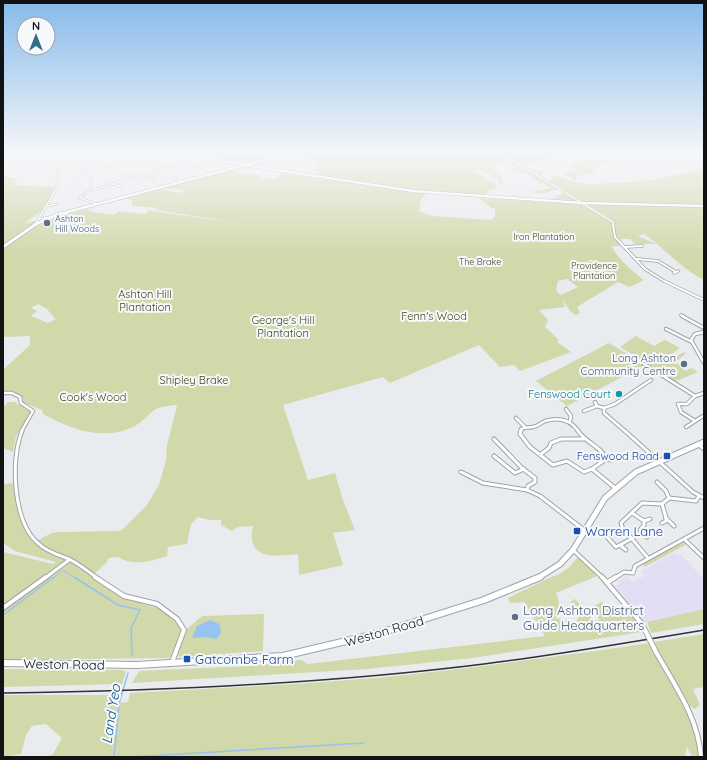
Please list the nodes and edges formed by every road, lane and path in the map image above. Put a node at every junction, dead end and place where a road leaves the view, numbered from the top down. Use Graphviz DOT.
graph roads {
  1 [pos="56,186"];
  2 [pos="105,186"];
  3 [pos="166,186"];
  4 [pos="385,186"];
  5 [pos="554,186"];
  6 [pos="100,188"];
  7 [pos="90,189"];
  8 [pos="100,192"];
  9 [pos="582,203"];
  10 [pos="97,204"];
  11 [pos="55,205"];
  12 [pos="47,206"];
  13 [pos="704,206"];
  14 [pos="54,216"];
  15 [pos="38,220"];
  16 [pos="34,225"];
  17 [pos="642,246"];
  18 [pos="3,247"];
  19 [pos="625,247"];
  20 [pos="637,259"];
  21 [pos="676,272"];
  22 [pos="704,300"];
  23 [pos="681,315"];
  24 [pos="704,328"];
  25 [pos="666,329"];
  26 [pos="704,332"];
  27 [pos="692,342"];
  28 [pos="704,363"];
  29 [pos="644,364"];
  30 [pos="651,380"];
  31 [pos="3,393"];
  32 [pos="704,393"];
  33 [pos="695,396"];
  34 [pos="595,402"];
  35 [pos="597,406"];
  36 [pos="584,407"];
  37 [pos="604,408"];
  38 [pos="566,409"];
  39 [pos="703,416"];
  40 [pos="516,418"];
  41 [pos="570,421"];
  42 [pos="695,421"];
  43 [pos="525,427"];
  44 [pos="686,427"];
  45 [pos="494,439"];
  46 [pos="584,439"];
  47 [pos="702,443"];
  48 [pos="704,449"];
  49 [pos="541,454"];
  50 [pos="494,456"];
  51 [pos="606,459"];
  52 [pos="611,460"];
  53 [pos="659,461"];
  54 [pos="524,469"];
  55 [pos="592,469"];
  56 [pos="461,472"];
  57 [pos="657,482"];
  58 [pos="615,488"];
  59 [pos="527,490"];
  60 [pos="699,496"];
  61 [pos="669,498"];
  62 [pos="704,498"];
  63 [pos="662,504"];
  64 [pos="632,513"];
  65 [pos="666,518"];
  66 [pos="650,519"];
  67 [pos="644,521"];
  68 [pos="662,523"];
  69 [pos="674,526"];
  70 [pos="704,528"];
  71 [pos="584,530"];
  72 [pos="647,537"];
  73 [pos="608,538"];
  74 [pos="633,538"];
  75 [pos="684,539"];
  76 [pos="620,545"];
  77 [pos="573,550"];
  78 [pos="626,550"];
  79 [pos="648,558"];
  80 [pos="704,558"];
  81 [pos="69,560"];
  82 [pos="608,582"];
  83 [pos="3,608"];
  84 [pos="3,663"];
  85 [pos="172,663"];
  86 [pos="701,757"];
  1 -- 12 [label="street"];
  2 -- 6 [label="street"];
  3 -- 10 [label="main road"];
  4 -- 9 [label="main road"];
  5 -- 9 [label="street"];
  6 -- 7 [label="street"];
  6 -- 8 [label="street"];
  7 -- 10 [label="street"];
  9 -- 13 [label="main road"];
  9 -- 19 [label="street"];
  10 -- 14 [label="main road"];
  11 -- 12 [label="street"];
  12 -- 15 [label="street"];
  14 -- 15 [label="street"];
  14 -- 16 [label="main road"];
  15 -- 16 [label="street"];
  16 -- 18 [label="main road"];
  17 -- 19 [label="street"];
  19 -- 20 [label="street"];
  20 -- 21 [label="street"];
  20 -- 22 [label="street"];
  23 -- 24 [label="street"];
  25 -- 27 [label="street"];
  26 -- 27 [label="street"];
  27 -- 28 [label="street"];
  29 -- 33 [label="street"];
  30 -- 37 [label="street"];
  31 -- 81 [label="street"];
  32 -- 33 [label="street"];
  33 -- 42 [label="street"];
  34 -- 35 [label="street"];
  35 -- 36 [label="street"];
  35 -- 37 [label="street"];
  37 -- 53 [label="street"];
  38 -- 41 [label="street"];
  39 -- 42 [label="street"];
  40 -- 43 [label="street"];
  41 -- 43 [label="street"];
  41 -- 46 [label="street"];
  42 -- 44 [label="street"];
  43 -- 49 [label="street"];
  45 -- 54 [label="street"];
  46 -- 49 [label="street"];
  46 -- 51 [label="street"];
  47 -- 48 [label="street"];
  47 -- 53 [label="main road, Weston Road"];
  49 -- 55 [label="street"];
  50 -- 54 [label="street"];
  51 -- 52 [label="street"];
  51 -- 55 [label="street"];
  53 -- 58 [label="main road, Weston Road"];
  53 -- 60 [label="street"];
  54 -- 59 [label="street"];
  55 -- 58 [label="street"];
  56 -- 59 [label="street"];
  57 -- 61 [label="street"];
  58 -- 71 [label="main road, Weston Road"];
  59 -- 71 [label="street"];
  60 -- 61 [label="street"];
  60 -- 62 [label="street"];
  61 -- 63 [label="street"];
  63 -- 64 [label="street"];
  63 -- 65 [label="street"];
  64 -- 67 [label="street"];
  64 -- 74 [label="street"];
  65 -- 68 [label="street"];
  65 -- 69 [label="street"];
  66 -- 67 [label="street"];
  67 -- 72 [label="street"];
  70 -- 75 [label="street"];
  71 -- 77 [label="main road, Weston Road"];
  73 -- 76 [label="street"];
  74 -- 76 [label="street"];
  74 -- 79 [label="street"];
  75 -- 79 [label="street"];
  75 -- 80 [label="street"];
  76 -- 78 [label="street"];
  77 -- 82 [label="street"];
  77 -- 85 [label="main road, Weston Road"];
  79 -- 82 [label="street"];
  81 -- 83 [label="street"];
  81 -- 85 [label="street"];
  82 -- 86 [label="street, bridge"];
  84 -- 85 [label="main road, Weston Road"];
}
